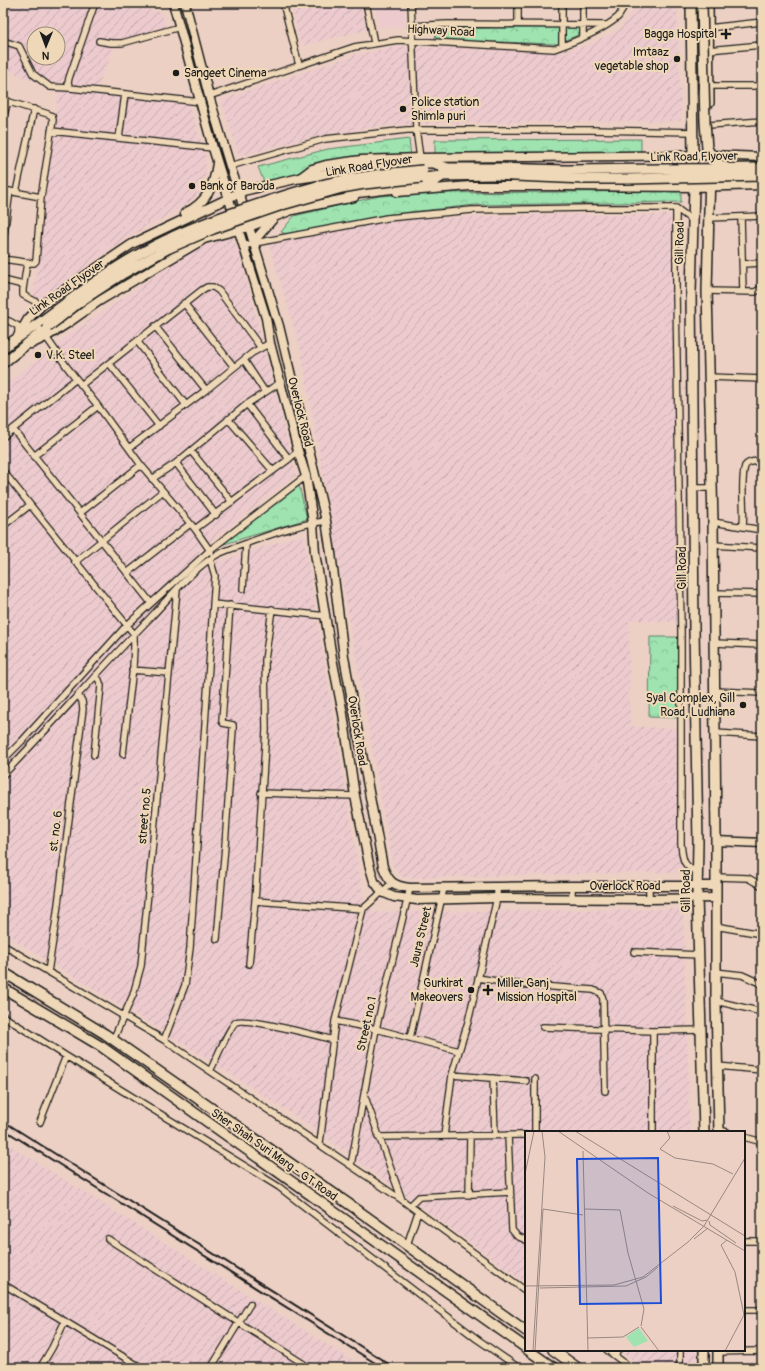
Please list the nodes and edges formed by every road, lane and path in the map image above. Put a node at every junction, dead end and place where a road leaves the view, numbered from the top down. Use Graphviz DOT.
graph roads {
  1 [pos="95,3"];
  2 [pos="173,3"];
  3 [pos="185,3"];
  4 [pos="283,3"];
  5 [pos="366,3"];
  6 [pos="411,3"];
  7 [pos="518,3"];
  8 [pos="562,3"];
  9 [pos="584,3"];
  10 [pos="625,3"];
  11 [pos="691,3"];
  12 [pos="702,3"];
  13 [pos="708,3"];
  14 [pos="762,22"];
  15 [pos="518,23"];
  16 [pos="562,24"];
  17 [pos="583,24"];
  18 [pos="606,25"];
  19 [pos="180,26"];
  20 [pos="411,26"];
  21 [pos="708,28"];
  22 [pos="583,37"];
  23 [pos="412,40"];
  24 [pos="3,41"];
  25 [pos="99,41"];
  26 [pos="374,43"];
  27 [pos="762,44"];
  28 [pos="562,46"];
  29 [pos="708,50"];
  30 [pos="299,66"];
  31 [pos="709,86"];
  32 [pos="762,86"];
  33 [pos="70,88"];
  34 [pos="125,94"];
  35 [pos="209,96"];
  36 [pos="5,101"];
  37 [pos="201,102"];
  38 [pos="34,109"];
  39 [pos="3,118"];
  40 [pos="762,121"];
  41 [pos="709,125"];
  42 [pos="416,130"];
  43 [pos="51,132"];
  44 [pos="693,132"];
  45 [pos="119,138"];
  46 [pos="213,148"];
  47 [pos="710,155"];
  48 [pos="693,156"];
  49 [pos="762,157"];
  50 [pos="420,158"];
  51 [pos="218,161"];
  52 [pos="230,166"];
  53 [pos="448,168"];
  54 [pos="762,168"];
  55 [pos="728,169"];
  56 [pos="443,176"];
  57 [pos="762,176"];
  58 [pos="300,178"];
  59 [pos="762,185"];
  60 [pos="709,186"];
  61 [pos="694,187"];
  62 [pos="3,190"];
  63 [pos="10,191"];
  64 [pos="16,192"];
  65 [pos="240,192"];
  66 [pos="351,195"];
  67 [pos="41,197"];
  68 [pos="229,198"];
  69 [pos="676,208"];
  70 [pos="762,216"];
  71 [pos="741,217"];
  72 [pos="273,218"];
  73 [pos="708,218"];
  74 [pos="693,221"];
  75 [pos="249,227"];
  76 [pos="238,230"];
  77 [pos="3,242"];
  78 [pos="254,242"];
  79 [pos="132,244"];
  80 [pos="243,246"];
  81 [pos="3,260"];
  82 [pos="27,263"];
  83 [pos="762,263"];
  84 [pos="743,264"];
  85 [pos="3,280"];
  86 [pos="24,285"];
  87 [pos="762,288"];
  88 [pos="707,291"];
  89 [pos="743,292"];
  90 [pos="184,303"];
  91 [pos="42,305"];
  92 [pos="3,319"];
  93 [pos="156,326"];
  94 [pos="279,326"];
  95 [pos="267,329"];
  96 [pos="18,336"];
  97 [pos="46,337"];
  98 [pos="137,341"];
  99 [pos="270,343"];
  100 [pos="26,346"];
  101 [pos="3,348"];
  102 [pos="261,348"];
  103 [pos="244,360"];
  104 [pos="109,363"];
  105 [pos="3,364"];
  106 [pos="234,367"];
  107 [pos="709,377"];
  108 [pos="76,378"];
  109 [pos="762,379"];
  110 [pos="281,382"];
  111 [pos="81,385"];
  112 [pos="206,390"];
  113 [pos="265,392"];
  114 [pos="247,404"];
  115 [pos="186,405"];
  116 [pos="98,406"];
  117 [pos="228,419"];
  118 [pos="159,426"];
  119 [pos="13,429"];
  120 [pos="3,437"];
  121 [pos="129,448"];
  122 [pos="191,451"];
  123 [pos="298,451"];
  124 [pos="34,456"];
  125 [pos="289,459"];
  126 [pos="762,459"];
  127 [pos="176,463"];
  128 [pos="141,465"];
  129 [pos="273,470"];
  130 [pos="3,471"];
  131 [pos="306,476"];
  132 [pos="152,479"];
  133 [pos="693,488"];
  134 [pos="712,488"];
  135 [pos="163,491"];
  136 [pos="232,502"];
  137 [pos="30,505"];
  138 [pos="80,513"];
  139 [pos="216,515"];
  140 [pos="326,521"];
  141 [pos="713,522"];
  142 [pos="313,523"];
  143 [pos="190,524"];
  144 [pos="3,526"];
  145 [pos="743,526"];
  146 [pos="195,529"];
  147 [pos="762,530"];
  148 [pos="102,540"];
  149 [pos="246,544"];
  150 [pos="713,545"];
  151 [pos="762,548"];
  152 [pos="210,550"];
  153 [pos="212,558"];
  154 [pos="75,562"];
  155 [pos="127,573"];
  156 [pos="243,589"];
  157 [pos="177,590"];
  158 [pos="713,593"];
  159 [pos="762,594"];
  160 [pos="151,604"];
  161 [pos="213,604"];
  162 [pos="230,605"];
  163 [pos="272,609"];
  164 [pos="326,616"];
  165 [pos="126,626"];
  166 [pos="134,634"];
  167 [pos="714,643"];
  168 [pos="762,645"];
  169 [pos="132,670"];
  170 [pos="169,673"];
  171 [pos="95,676"];
  172 [pos="714,691"];
  173 [pos="762,693"];
  174 [pos="78,695"];
  175 [pos="714,733"];
  176 [pos="762,736"];
  177 [pos="123,754"];
  178 [pos="94,755"];
  179 [pos="3,760"];
  180 [pos="3,775"];
  181 [pos="261,793"];
  182 [pos="355,796"];
  183 [pos="716,841"];
  184 [pos="762,843"];
  185 [pos="698,873"];
  186 [pos="716,881"];
  187 [pos="392,883"];
  188 [pos="572,886"];
  189 [pos="698,886"];
  190 [pos="762,886"];
  191 [pos="649,887"];
  192 [pos="410,888"];
  193 [pos="444,888"];
  194 [pos="497,888"];
  195 [pos="382,892"];
  196 [pos="497,898"];
  197 [pos="572,898"];
  198 [pos="697,898"];
  199 [pos="716,898"];
  200 [pos="407,899"];
  201 [pos="649,899"];
  202 [pos="441,900"];
  203 [pos="255,902"];
  204 [pos="363,909"];
  205 [pos="715,926"];
  206 [pos="762,934"];
  207 [pos="217,939"];
  208 [pos="3,945"];
  209 [pos="634,952"];
  210 [pos="699,955"];
  211 [pos="249,964"];
  212 [pos="3,972"];
  213 [pos="48,972"];
  214 [pos="715,972"];
  215 [pos="478,978"];
  216 [pos="762,984"];
  217 [pos="3,988"];
  218 [pos="716,1001"];
  219 [pos="762,1012"];
  220 [pos="3,1016"];
  221 [pos="124,1017"];
  222 [pos="335,1021"];
  223 [pos="543,1027"];
  224 [pos="376,1029"];
  225 [pos="604,1030"];
  226 [pos="702,1030"];
  227 [pos="653,1031"];
  228 [pos="410,1038"];
  229 [pos="113,1040"];
  230 [pos="164,1040"];
  231 [pos="332,1040"];
  232 [pos="458,1051"];
  233 [pos="66,1056"];
  234 [pos="717,1066"];
  235 [pos="762,1070"];
  236 [pos="210,1071"];
  237 [pos="452,1075"];
  238 [pos="493,1078"];
  239 [pos="535,1079"];
  240 [pos="526,1081"];
  241 [pos="605,1091"];
  242 [pos="365,1096"];
  243 [pos="40,1122"];
  244 [pos="535,1131"];
  245 [pos="653,1131"];
  246 [pos="704,1131"];
  247 [pos="722,1131"];
  248 [pos="508,1135"];
  249 [pos="525,1135"];
  250 [pos="378,1136"];
  251 [pos="444,1136"];
  252 [pos="470,1136"];
  253 [pos="495,1136"];
  254 [pos="745,1137"];
  255 [pos="762,1142"];
  256 [pos="320,1143"];
  257 [pos="351,1166"];
  258 [pos="510,1192"];
  259 [pos="469,1195"];
  260 [pos="402,1200"];
  261 [pos="410,1206"];
  262 [pos="418,1212"];
  263 [pos="108,1240"];
  264 [pos="525,1240"];
  265 [pos="745,1241"];
  266 [pos="762,1241"];
  267 [pos="406,1245"];
  268 [pos="3,1284"];
  269 [pos="525,1289"];
  270 [pos="250,1304"];
  271 [pos="745,1310"];
  272 [pos="762,1310"];
  273 [pos="65,1321"];
  274 [pos="239,1323"];
  275 [pos="525,1330"];
  276 [pos="525,1348"];
  277 [pos="530,1351"];
  278 [pos="554,1351"];
  279 [pos="608,1351"];
  280 [pos="618,1351"];
  281 [pos="680,1351"];
  282 [pos="704,1351"];
  283 [pos="718,1351"];
  284 [pos="762,1352"];
  285 [pos="615,1356"];
  286 [pos="3,1364"];
  287 [pos="9,1368"];
  288 [pos="40,1368"];
  289 [pos="142,1368"];
  290 [pos="211,1368"];
  291 [pos="310,1368"];
  292 [pos="519,1368"];
  293 [pos="554,1368"];
  294 [pos="578,1368"];
  295 [pos="631,1368"];
  296 [pos="680,1368"];
  297 [pos="704,1368"];
  298 [pos="718,1368"];
  1 -- 33 [label="street"];
  2 -- 19 [label="street, Overlock Road"];
  3 -- 35 [label="street, Overlock Road"];
  4 -- 30 [label="street"];
  5 -- 26 [label="street"];
  6 -- 20 [label="street"];
  7 -- 15 [label="street"];
  8 -- 16 [label="street"];
  9 -- 17 [label="street"];
  10 -- 18 [label="street, Highway Road"];
  11 -- 44 [label="main road, Gill Road"];
  12 -- 55 [label="main road, bridge"];
  13 -- 21 [label="main road"];
  14 -- 21 [label="street"];
  15 -- 16 [label="street"];
  15 -- 20 [label="street"];
  16 -- 17 [label="street"];
  16 -- 28 [label="street"];
  17 -- 18 [label="street"];
  17 -- 22 [label="street"];
  18 -- 22 [label="street, Highway Road"];
  19 -- 25 [label="street"];
  19 -- 37 [label="street, Overlock Road"];
  20 -- 23 [label="street"];
  21 -- 29 [label="main road"];
  22 -- 28 [label="street, Highway Road"];
  23 -- 26 [label="street, Highway Road"];
  23 -- 28 [label="street, Highway Road"];
  23 -- 42 [label="street"];
  24 -- 33 [label="street"];
  26 -- 30 [label="street, Highway Road"];
  27 -- 29 [label="street"];
  29 -- 31 [label="main road"];
  30 -- 35 [label="street, Highway Road"];
  31 -- 32 [label="street"];
  31 -- 41 [label="main road"];
  33 -- 34 [label="street"];
  34 -- 37 [label="street"];
  34 -- 45 [label="street"];
  35 -- 52 [label="street, Overlock Road"];
  36 -- 38 [label="street"];
  36 -- 39 [label="street"];
  37 -- 46 [label="street, Overlock Road"];
  38 -- 43 [label="street"];
  38 -- 64 [label="street"];
  40 -- 41 [label="street"];
  41 -- 47 [label="main road"];
  42 -- 44 [label="street"];
  42 -- 50 [label="street"];
  42 -- 52 [label="street"];
  43 -- 45 [label="street"];
  43 -- 67 [label="street"];
  44 -- 48 [label="main road, Gill Road"];
  45 -- 46 [label="street"];
  46 -- 51 [label="street, Overlock Road"];
  47 -- 48 [label="street"];
  47 -- 49 [label="street"];
  47 -- 60 [label="main road"];
  48 -- 50 [label="street"];
  48 -- 61 [label="main road, Gill Road"];
  50 -- 58 [label="street"];
  51 -- 68 [label="street, Overlock Road"];
  51 -- 79 [label="street"];
  52 -- 65 [label="street, Overlock Road"];
  53 -- 55 [label="main road, Link Road Flyover, bridge"];
  53 -- 58 [label="main road"];
  53 -- 96 [label="main road, Link Road Flyover, bridge"];
  54 -- 55 [label="main road, Link Road Flyover, bridge"];
  56 -- 57 [label="main road, Link Road Flyover, bridge"];
  56 -- 66 [label="main road"];
  56 -- 100 [label="main road, Link Road Flyover, bridge"];
  58 -- 65 [label="street"];
  59 -- 60 [label="street"];
  60 -- 61 [label="street"];
  60 -- 73 [label="main road"];
  61 -- 66 [label="street"];
  61 -- 74 [label="main road, Gill Road"];
  62 -- 63 [label="street"];
  63 -- 64 [label="street"];
  63 -- 77 [label="street"];
  64 -- 67 [label="street"];
  65 -- 68 [label="street"];
  65 -- 75 [label="street, Overlock Road"];
  66 -- 72 [label="street"];
  67 -- 82 [label="street"];
  68 -- 76 [label="street, Overlock Road"];
  68 -- 79 [label="street"];
  69 -- 74 [label="street"];
  69 -- 78 [label="street"];
  69 -- 185 [label="street"];
  70 -- 71 [label="street"];
  71 -- 73 [label="street"];
  71 -- 84 [label="street"];
  72 -- 75 [label="street"];
  72 -- 78 [label="street"];
  73 -- 88 [label="main road"];
  74 -- 133 [label="main road, Gill Road"];
  75 -- 76 [label="street"];
  75 -- 78 [label="street, Overlock Road"];
  76 -- 80 [label="street, Overlock Road"];
  76 -- 97 [label="street"];
  78 -- 80 [label="street"];
  78 -- 94 [label="street, Overlock Road"];
  79 -- 91 [label="street"];
  80 -- 95 [label="street, Overlock Road"];
  81 -- 82 [label="street"];
  82 -- 86 [label="street"];
  83 -- 84 [label="street"];
  84 -- 89 [label="street"];
  85 -- 86 [label="street"];
  86 -- 91 [label="street"];
  87 -- 89 [label="street"];
  88 -- 89 [label="street"];
  88 -- 107 [label="main road"];
  90 -- 93 [label="street"];
  90 -- 102 [label="street"];
  90 -- 106 [label="street"];
  91 -- 96 [label="street"];
  92 -- 96 [label="street"];
  93 -- 98 [label="street"];
  93 -- 112 [label="street"];
  94 -- 95 [label="street"];
  94 -- 140 [label="street, Overlock Road"];
  95 -- 99 [label="street, Overlock Road"];
  96 -- 101 [label="main road, Link Road Flyover"];
  97 -- 100 [label="street"];
  97 -- 108 [label="street"];
  98 -- 104 [label="street"];
  98 -- 115 [label="street"];
  99 -- 102 [label="street"];
  99 -- 110 [label="street, Overlock Road"];
  100 -- 105 [label="main road, Link Road Flyover"];
  102 -- 103 [label="street"];
  103 -- 106 [label="street"];
  103 -- 113 [label="street"];
  104 -- 111 [label="street"];
  104 -- 118 [label="street"];
  106 -- 112 [label="street"];
  107 -- 109 [label="street"];
  107 -- 134 [label="main road"];
  108 -- 111 [label="street"];
  108 -- 119 [label="street"];
  110 -- 113 [label="street"];
  110 -- 123 [label="street, Overlock Road"];
  111 -- 116 [label="street"];
  112 -- 115 [label="street"];
  113 -- 114 [label="street"];
  114 -- 117 [label="street"];
  114 -- 125 [label="street"];
  115 -- 118 [label="street"];
  116 -- 121 [label="street"];
  116 -- 124 [label="street"];
  117 -- 122 [label="street"];
  117 -- 129 [label="street"];
  118 -- 121 [label="street"];
  119 -- 120 [label="street"];
  119 -- 124 [label="street"];
  121 -- 128 [label="street"];
  122 -- 127 [label="street"];
  122 -- 136 [label="street"];
  123 -- 125 [label="street"];
  123 -- 131 [label="street, Overlock Road"];
  124 -- 138 [label="street"];
  125 -- 129 [label="street"];
  126 -- 145 [label="street"];
  127 -- 132 [label="street"];
  127 -- 139 [label="street"];
  128 -- 132 [label="street"];
  128 -- 138 [label="street"];
  129 -- 136 [label="street"];
  130 -- 137 [label="street"];
  131 -- 142 [label="street, Overlock Road"];
  131 -- 152 [label="street"];
  132 -- 135 [label="street"];
  133 -- 134 [label="street"];
  133 -- 185 [label="main road, Gill Road"];
  134 -- 141 [label="main road"];
  135 -- 143 [label="street"];
  135 -- 148 [label="street"];
  136 -- 139 [label="street"];
  137 -- 144 [label="street"];
  137 -- 154 [label="street"];
  138 -- 148 [label="street"];
  139 -- 146 [label="street"];
  140 -- 142 [label="street"];
  140 -- 187 [label="street, Overlock Road"];
  141 -- 145 [label="street"];
  141 -- 150 [label="main road"];
  142 -- 149 [label="street"];
  142 -- 164 [label="street, Overlock Road"];
  143 -- 146 [label="street"];
  143 -- 155 [label="street"];
  145 -- 147 [label="street"];
  146 -- 152 [label="street"];
  148 -- 154 [label="street"];
  148 -- 155 [label="street"];
  149 -- 153 [label="street"];
  149 -- 156 [label="street"];
  150 -- 151 [label="street"];
  150 -- 158 [label="main road"];
  152 -- 153 [label="street"];
  152 -- 160 [label="street"];
  153 -- 157 [label="street"];
  153 -- 161 [label="street"];
  154 -- 165 [label="street"];
  155 -- 160 [label="street"];
  157 -- 166 [label="street"];
  157 -- 170 [label="street, street no.5"];
  158 -- 159 [label="street"];
  158 -- 167 [label="main road"];
  160 -- 165 [label="street"];
  161 -- 162 [label="street"];
  161 -- 230 [label="street"];
  162 -- 163 [label="street"];
  162 -- 207 [label="street"];
  163 -- 164 [label="street"];
  163 -- 181 [label="street"];
  164 -- 182 [label="street, Overlock Road"];
  165 -- 166 [label="street"];
  165 -- 179 [label="street"];
  166 -- 169 [label="street"];
  166 -- 171 [label="street"];
  167 -- 168 [label="street"];
  167 -- 172 [label="main road"];
  169 -- 170 [label="street"];
  169 -- 177 [label="street"];
  170 -- 221 [label="street, street no.5"];
  171 -- 174 [label="street"];
  171 -- 178 [label="street"];
  172 -- 173 [label="street"];
  172 -- 175 [label="main road"];
  174 -- 180 [label="street"];
  174 -- 213 [label="street, st. no. 6"];
  175 -- 176 [label="street"];
  175 -- 183 [label="main road"];
  181 -- 182 [label="street"];
  181 -- 203 [label="street"];
  182 -- 195 [label="street, Overlock Road"];
  183 -- 184 [label="street"];
  183 -- 186 [label="main road"];
  185 -- 189 [label="main road, Gill Road"];
  186 -- 189 [label="street, Overlock Road"];
  186 -- 190 [label="street"];
  186 -- 199 [label="main road"];
  187 -- 192 [label="street, Overlock Road"];
  187 -- 195 [label="street"];
  188 -- 191 [label="street, Overlock Road"];
  188 -- 194 [label="street, Overlock Road"];
  188 -- 197 [label="street"];
  189 -- 191 [label="street, Overlock Road"];
  189 -- 198 [label="main road, Gill Road"];
  191 -- 201 [label="street"];
  192 -- 193 [label="street, Overlock Road"];
  192 -- 200 [label="street, Street no.1"];
  193 -- 194 [label="street, Overlock Road"];
  193 -- 202 [label="street, Jaura Street"];
  194 -- 196 [label="street"];
  195 -- 200 [label="street, Overlock Road"];
  195 -- 204 [label="street"];
  196 -- 197 [label="street, Overlock Road"];
  196 -- 202 [label="street, Overlock Road"];
  196 -- 215 [label="street"];
  197 -- 201 [label="street, Overlock Road"];
  198 -- 199 [label="street, Overlock Road"];
  198 -- 201 [label="street, Overlock Road"];
  198 -- 210 [label="main road, Gill Road"];
  199 -- 205 [label="main road"];
  200 -- 202 [label="street, Overlock Road"];
  200 -- 224 [label="street, Street no.1"];
  202 -- 228 [label="street, Jaura Street"];
  203 -- 204 [label="street"];
  203 -- 211 [label="street"];
  204 -- 222 [label="street"];
  205 -- 206 [label="street"];
  205 -- 214 [label="main road"];
  208 -- 213 [label="street"];
  209 -- 210 [label="street"];
  210 -- 226 [label="main road, Gill Road"];
  212 -- 229 [label="main road, Sher Shah Suri Marg - GT Road"];
  213 -- 221 [label="street"];
  214 -- 216 [label="street"];
  214 -- 218 [label="main road"];
  215 -- 225 [label="street"];
  215 -- 232 [label="street"];
  217 -- 276 [label="main road, Sher Shah Suri Marg - GT Road"];
  218 -- 219 [label="street"];
  218 -- 234 [label="main road"];
  220 -- 233 [label="street"];
  221 -- 229 [label="street, street no.5"];
  221 -- 230 [label="street"];
  222 -- 224 [label="street"];
  222 -- 231 [label="street"];
  223 -- 225 [label="street"];
  224 -- 228 [label="street"];
  224 -- 242 [label="street, Street no.1"];
  225 -- 227 [label="street"];
  225 -- 241 [label="street"];
  226 -- 227 [label="street"];
  226 -- 246 [label="main road, Gill Road"];
  227 -- 245 [label="street"];
  228 -- 232 [label="street"];
  229 -- 267 [label="main road, Sher Shah Suri Marg - GT Road"];
  230 -- 236 [label="street"];
  231 -- 236 [label="street"];
  231 -- 256 [label="street"];
  232 -- 237 [label="street"];
  233 -- 243 [label="street"];
  233 -- 292 [label="street"];
  234 -- 235 [label="street"];
  234 -- 247 [label="main road"];
  236 -- 256 [label="street"];
  237 -- 238 [label="street"];
  237 -- 251 [label="street"];
  238 -- 240 [label="street"];
  238 -- 253 [label="street"];
  239 -- 244 [label="street"];
  242 -- 250 [label="street"];
  242 -- 257 [label="street, Street no.1"];
  248 -- 249 [label="street"];
  248 -- 253 [label="street"];
  248 -- 258 [label="street"];
  250 -- 251 [label="street"];
  250 -- 260 [label="street"];
  251 -- 252 [label="street"];
  252 -- 253 [label="street"];
  252 -- 259 [label="street"];
  254 -- 255 [label="street"];
  256 -- 257 [label="street"];
  257 -- 260 [label="street"];
  258 -- 259 [label="street"];
  258 -- 264 [label="street"];
  259 -- 261 [label="street"];
  260 -- 261 [label="street"];
  261 -- 262 [label="street"];
  262 -- 267 [label="street"];
  262 -- 269 [label="street"];
  263 -- 274 [label="street"];
  265 -- 266 [label="street"];
  267 -- 275 [label="main road, Sher Shah Suri Marg - GT Road"];
  268 -- 273 [label="street"];
  270 -- 274 [label="street"];
  271 -- 272 [label="street"];
  273 -- 288 [label="street"];
  273 -- 289 [label="street"];
  274 -- 290 [label="street"];
  274 -- 291 [label="street"];
  277 -- 293 [label="main road, Sher Shah Suri Marg - GT Road"];
  278 -- 294 [label="main road"];
  279 -- 285 [label="street"];
  280 -- 285 [label="street"];
  281 -- 296 [label="street"];
  282 -- 297 [label="main road"];
  283 -- 284 [label="street"];
  283 -- 298 [label="main road"];
  285 -- 295 [label="street"];
  286 -- 287 [label="street"];
}
